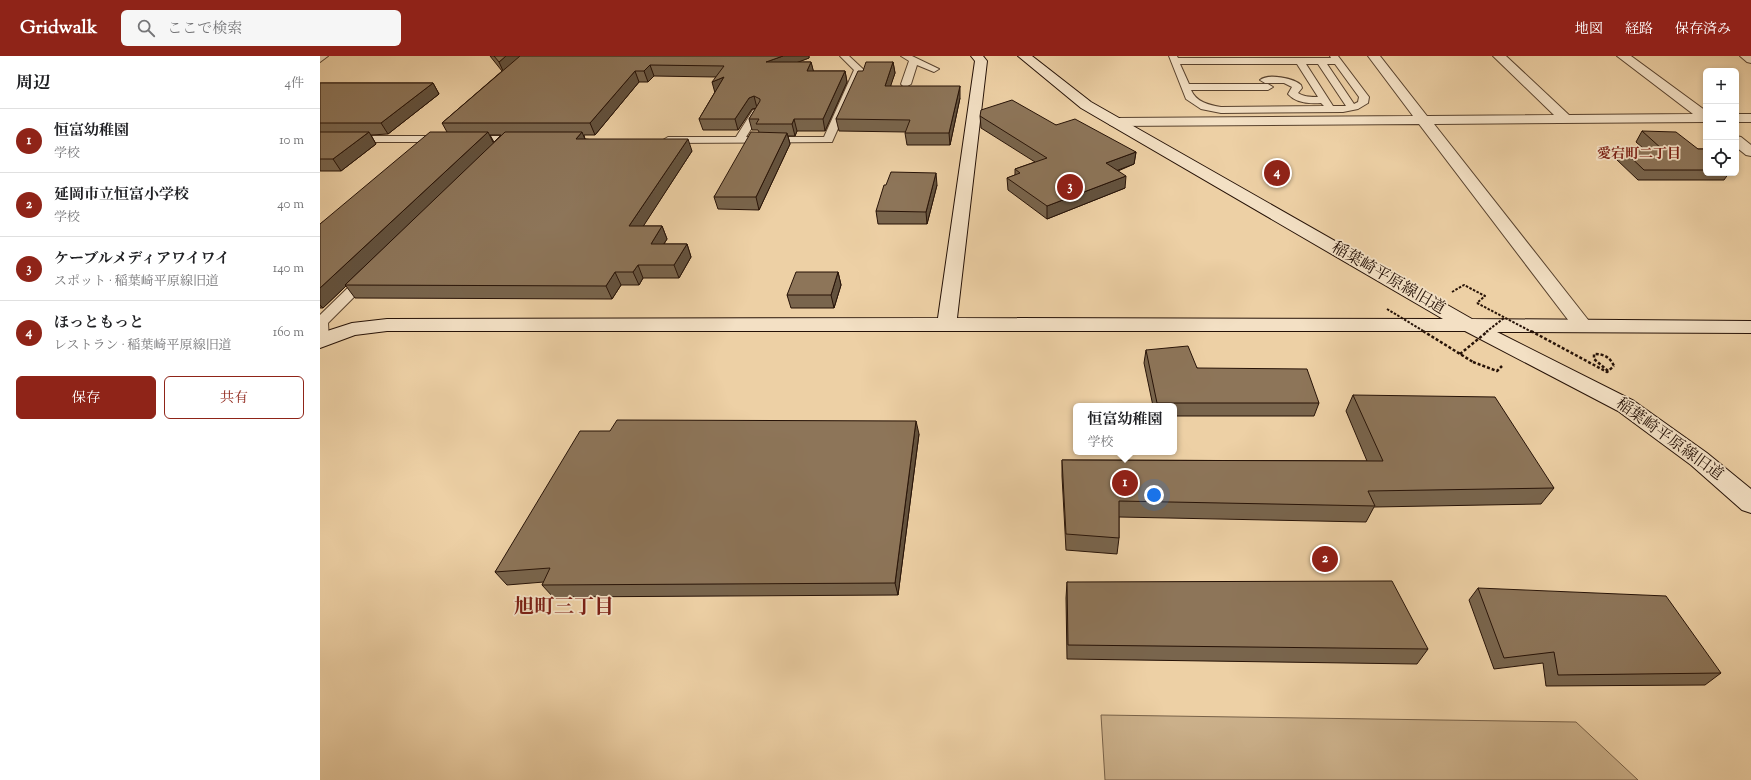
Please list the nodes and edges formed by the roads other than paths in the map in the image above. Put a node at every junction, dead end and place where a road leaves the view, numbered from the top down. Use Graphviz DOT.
graph roads {
  1 [pos="324,56"];
  2 [pos="844,56"];
  3 [pos="904,56"];
  4 [pos="966,56"];
  5 [pos="1024,56"];
  6 [pos="1374,56"];
  7 [pos="1499,56"];
  8 [pos="1623,56"];
  9 [pos="1746,56"];
  10 [pos="1174,58"];
  11 [pos="1254,58"];
  12 [pos="1336,58"];
  13 [pos="320,59"];
  14 [pos="978,59"];
  15 [pos="1751,59"];
  16 [pos="914,60"];
  17 [pos="1289,61"];
  18 [pos="1300,61"];
  19 [pos="1321,61"];
  20 [pos="934,68"];
  21 [pos="1293,75"];
  22 [pos="1263,80"];
  23 [pos="906,84"];
  24 [pos="1185,87"];
  25 [pos="1215,87"];
  26 [pos="1246,87"];
  27 [pos="1325,100"];
  28 [pos="1352,108"];
  29 [pos="1331,109"];
  30 [pos="1280,110"];
  31 [pos="757,112"];
  32 [pos="1703,116"];
  33 [pos="1703,118"];
  34 [pos="1739,118"];
  35 [pos="1751,118"];
  36 [pos="1423,119"];
  37 [pos="1566,119"];
  38 [pos="1116,122"];
  39 [pos="440,137"];
  40 [pos="320,139"];
  41 [pos="459,139"];
  42 [pos="507,139"];
  43 [pos="531,139"];
  44 [pos="659,140"];
  45 [pos="739,140"];
  46 [pos="1739,142"];
  47 [pos="496,150"];
  48 [pos="1751,152"];
  49 [pos="372,272"];
  50 [pos="947,324"];
  51 [pos="1468,325"];
  52 [pos="1582,325"];
  53 [pos="1751,327"];
  54 [pos="321,332"];
  55 [pos="1751,503"];
  1 -- 13 [label="lane"];
  2 -- 45 [label="lane"];
  3 -- 16 [label="lane"];
  4 -- 14 [label="street"];
  5 -- 38 [label="street, 稲葉崎平原線旧道"];
  6 -- 36 [label="street"];
  7 -- 37 [label="street"];
  8 -- 32 [label="street"];
  9 -- 15 [label="street"];
  10 -- 11 [label="lane"];
  10 -- 24 [label="lane"];
  11 -- 17 [label="lane"];
  11 -- 22 [label="lane"];
  12 -- 19 [label="lane"];
  12 -- 28 [label="lane"];
  14 -- 50 [label="street"];
  16 -- 20 [label="lane"];
  16 -- 23 [label="lane"];
  17 -- 18 [label="lane"];
  17 -- 21 [label="lane"];
  18 -- 19 [label="lane"];
  18 -- 27 [label="lane"];
  19 -- 28 [label="lane"];
  22 -- 26 [label="lane"];
  22 -- 27 [label="lane"];
  22 -- 30 [label="lane"];
  24 -- 25 [label="lane"];
  24 -- 30 [label="lane"];
  25 -- 26 [label="lane"];
  25 -- 26 [label="lane"];
  27 -- 29 [label="lane"];
  28 -- 29 [label="lane"];
  29 -- 30 [label="lane"];
  31 -- 45 [label="lane"];
  33 -- 37 [label="street"];
  34 -- 35 [label="street"];
  36 -- 37 [label="street"];
  36 -- 38 [label="street"];
  36 -- 52 [label="street"];
  38 -- 51 [label="street, 稲葉崎平原線旧道"];
  39 -- 40 [label="lane"];
  41 -- 42 [label="lane"];
  42 -- 43 [label="lane"];
  42 -- 47 [label="lane"];
  44 -- 45 [label="lane"];
  46 -- 48 [label="street"];
  49 -- 54 [label="lane"];
  50 -- 51 [label="street"];
  50 -- 54 [label="street"];
  51 -- 52 [label="street"];
  51 -- 55 [label="street, 稲葉崎平原線旧道"];
  52 -- 53 [label="street"];
}
